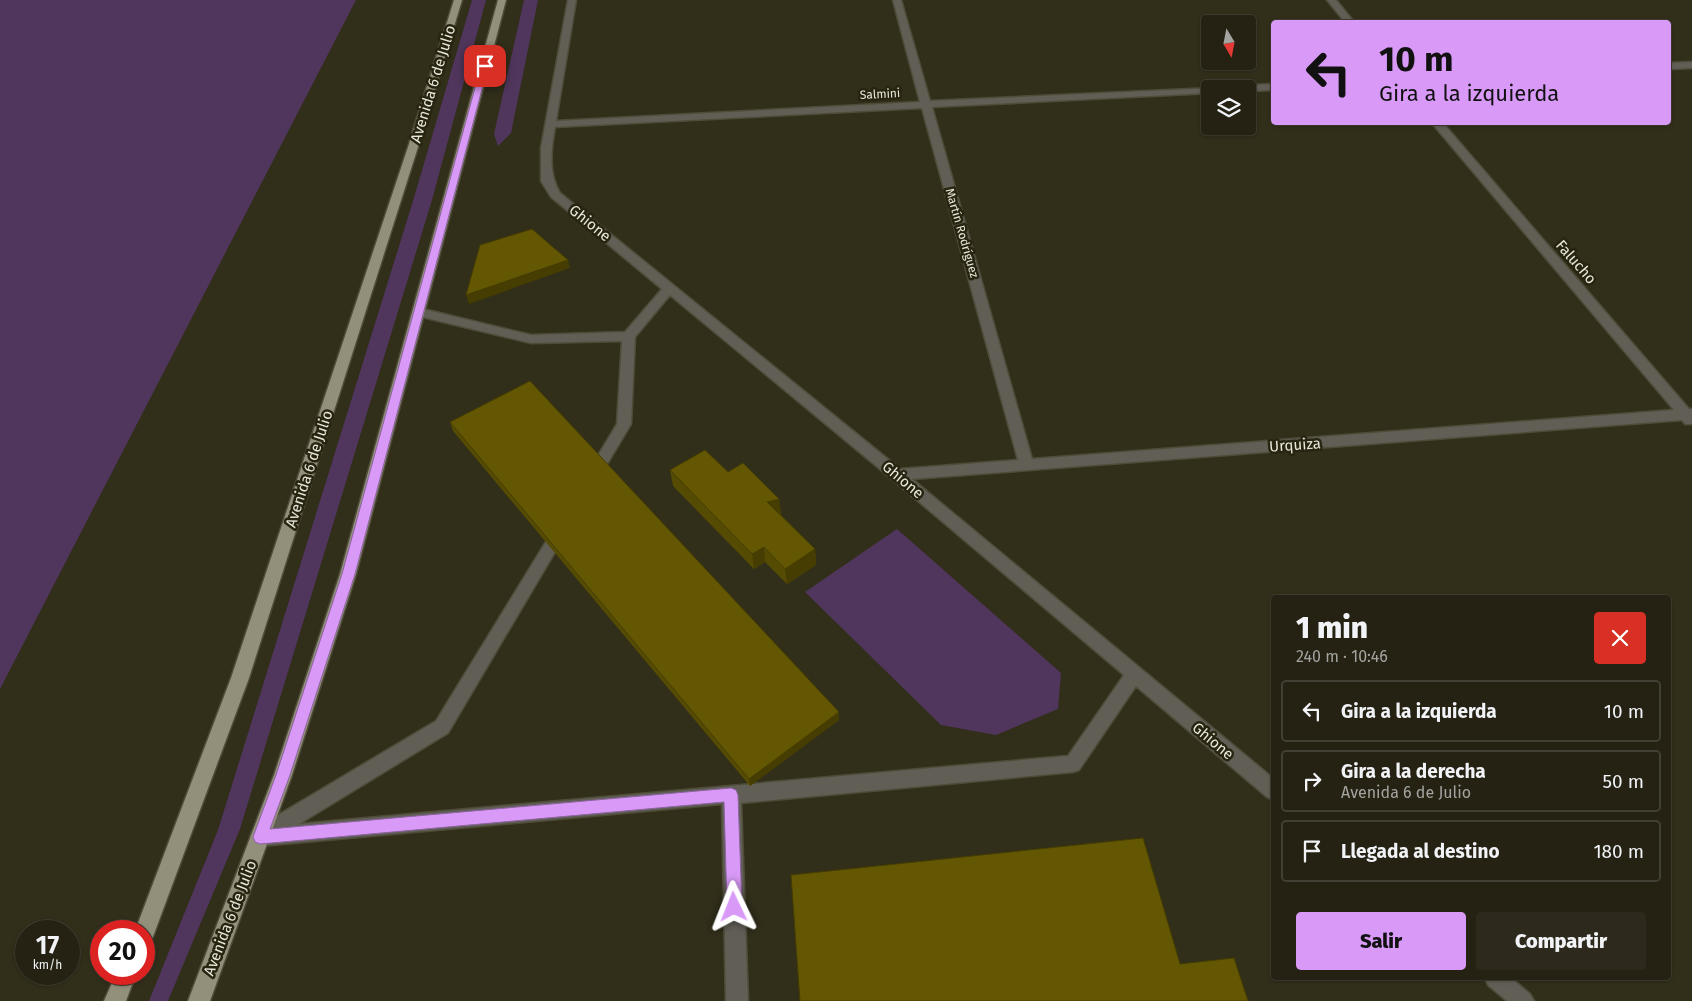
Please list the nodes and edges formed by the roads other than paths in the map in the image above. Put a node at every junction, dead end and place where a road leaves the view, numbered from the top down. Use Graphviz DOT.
graph roads {
  1 [pos="458,0"];
  2 [pos="502,0"];
  3 [pos="572,0"];
  4 [pos="897,0"];
  5 [pos="1331,0"];
  6 [pos="1348,20"];
  7 [pos="1692,65"];
  8 [pos="1671,66"];
  9 [pos="1271,87"];
  10 [pos="1256,88"];
  11 [pos="1201,90"];
  12 [pos="926,104"];
  13 [pos="551,124"];
  14 [pos="1439,125"];
  15 [pos="669,288"];
  16 [pos="419,312"];
  17 [pos="629,336"];
  18 [pos="1690,417"];
  19 [pos="1027,466"];
  20 [pos="897,475"];
  21 [pos="584,491"];
  22 [pos="568,516"];
  23 [pos="1134,674"];
  24 [pos="1271,789"];
  25 [pos="731,795"];
  26 [pos="260,837"];
  27 [pos="149,920"];
  28 [pos="1497,980"];
  29 [pos="122,985"];
  30 [pos="115,1001"];
  31 [pos="199,1001"];
  32 [pos="737,1001"];
  33 [pos="1523,1001"];
  1 -- 27 [label="main road, Avenida 6 de Julio"];
  2 -- 16 [label="main road, Avenida 6 de Julio"];
  3 -- 13 [label="street, Ghione"];
  4 -- 12 [label="street, Martín Rodríguez"];
  5 -- 6 [label="street"];
  7 -- 8 [label="street"];
  9 -- 10 [label="street"];
  11 -- 12 [label="street, Salmini"];
  12 -- 13 [label="street, Salmini"];
  12 -- 19 [label="street, Martín Rodríguez"];
  13 -- 15 [label="street, Ghione"];
  14 -- 18 [label="street, Falucho"];
  15 -- 17 [label="street"];
  15 -- 20 [label="street, Ghione"];
  16 -- 17 [label="street"];
  16 -- 26 [label="main road, Avenida 6 de Julio"];
  17 -- 21 [label="street"];
  18 -- 19 [label="street, Urquiza"];
  19 -- 20 [label="street, Urquiza"];
  20 -- 23 [label="street, Ghione"];
  22 -- 26 [label="street"];
  23 -- 24 [label="street, Ghione"];
  23 -- 25 [label="street"];
  25 -- 26 [label="street"];
  25 -- 32 [label="street"];
  26 -- 31 [label="main road, Avenida 6 de Julio"];
  28 -- 33 [label="street"];
  29 -- 30 [label="main road"];
}
